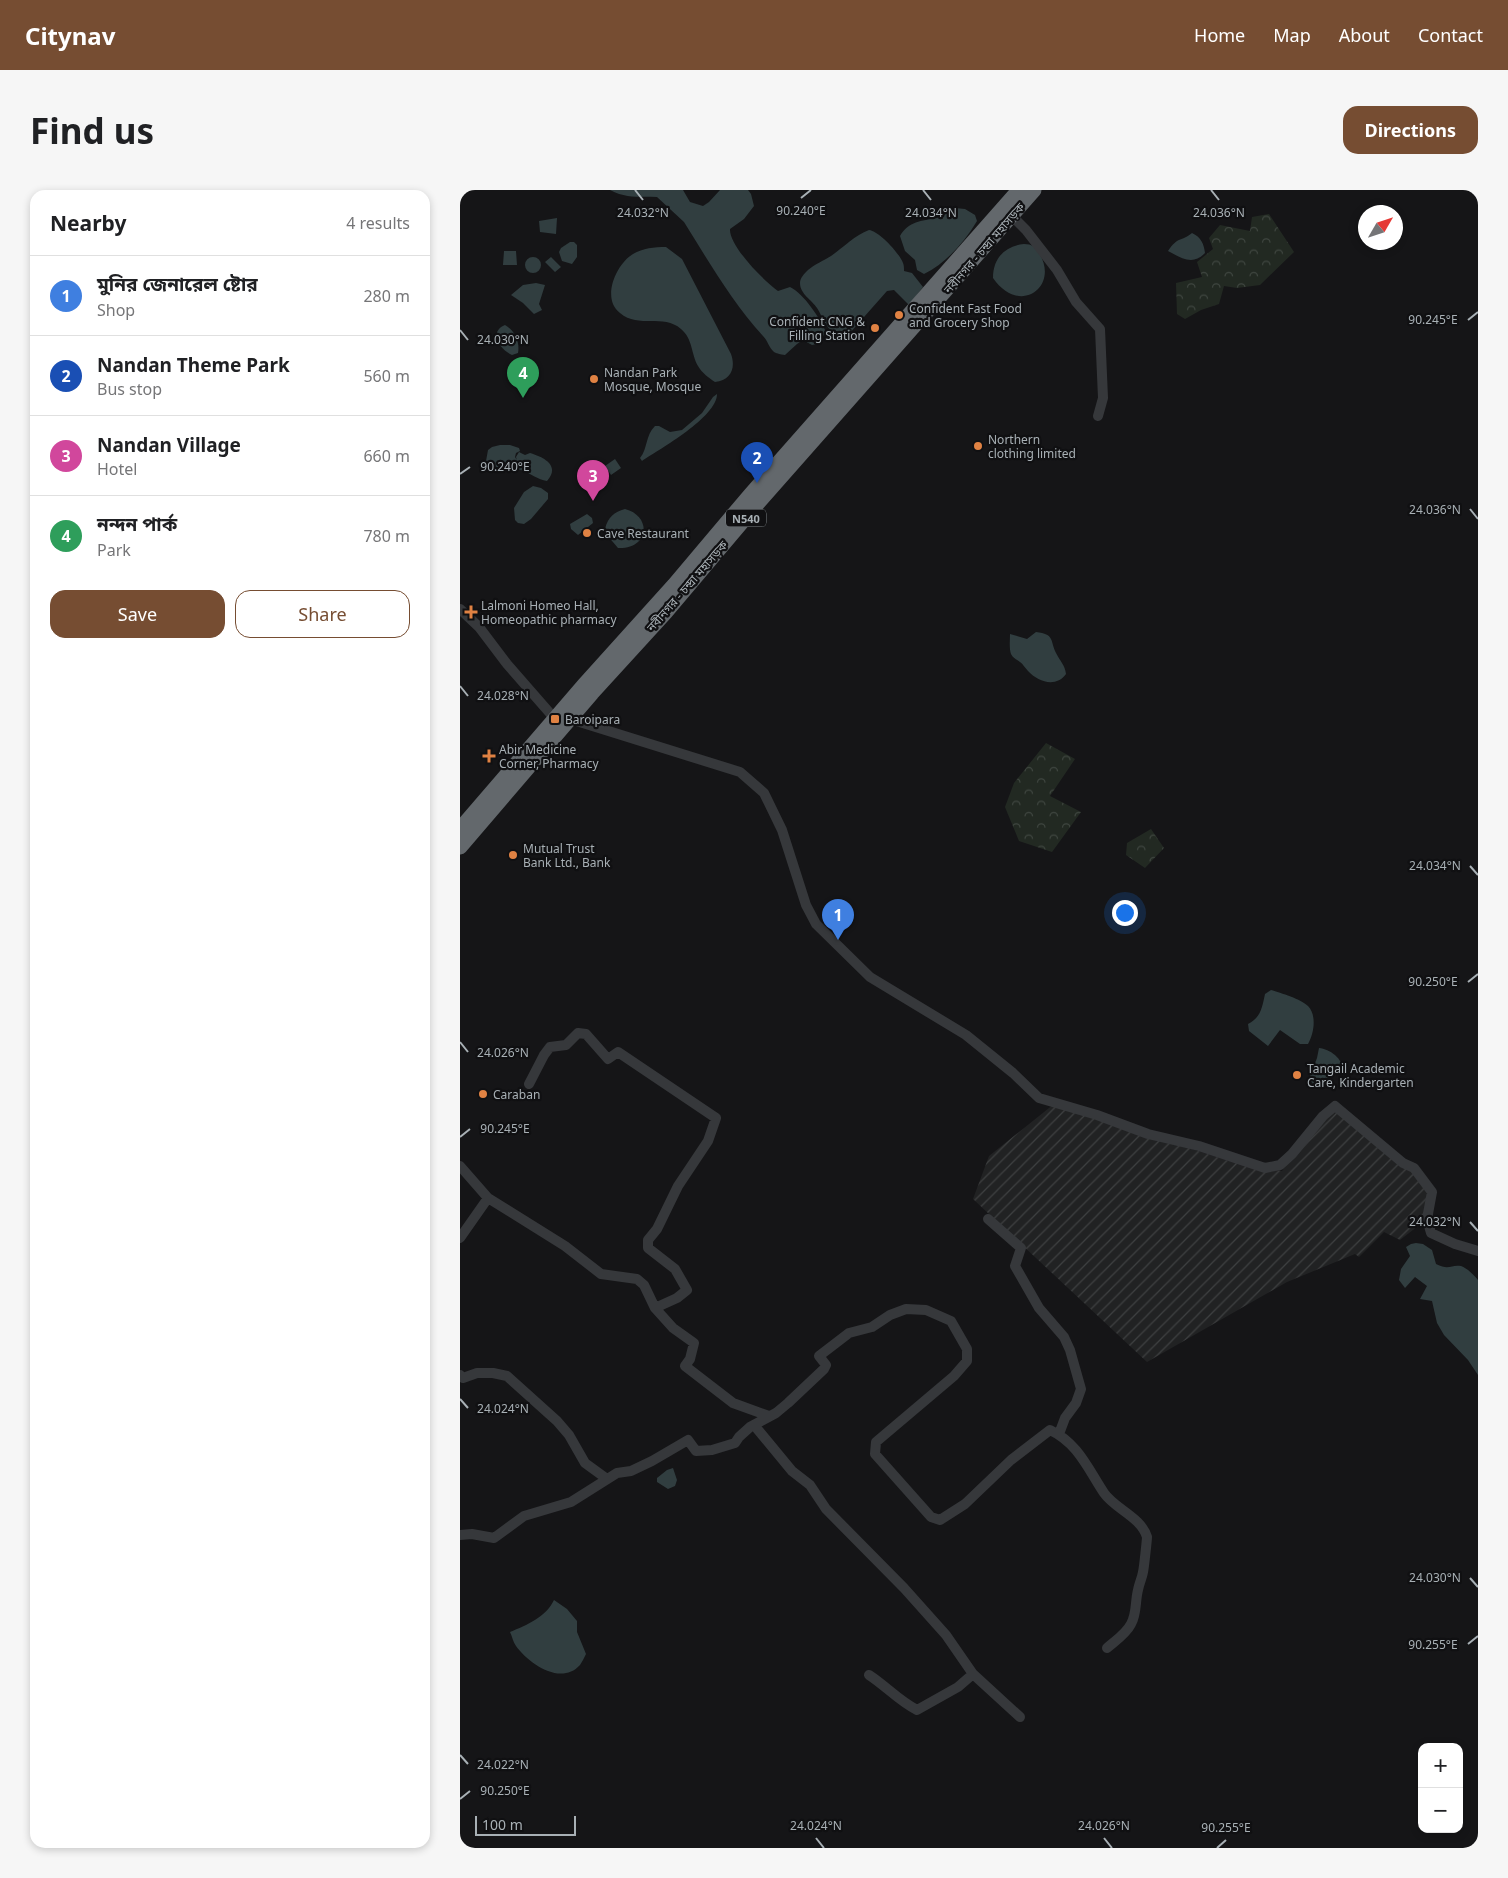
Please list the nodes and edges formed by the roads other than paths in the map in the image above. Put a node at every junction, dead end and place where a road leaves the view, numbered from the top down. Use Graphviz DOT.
graph roads {
  1 [pos="1019,190"];
  2 [pos="1034,190"];
  3 [pos="1012,216"];
  4 [pos="1098,416"];
  5 [pos="773,478"];
  6 [pos="460,609"];
  7 [pos="555,719"];
  8 [pos="570,719"];
  9 [pos="460,829"];
  10 [pos="460,847"];
  11 [pos="529,1084"];
  12 [pos="460,1166"];
  13 [pos="488,1198"];
  14 [pos="988,1219"];
  15 [pos="460,1238"];
  16 [pos="1478,1251"];
  17 [pos="655,1308"];
  18 [pos="460,1375"];
  19 [pos="769,1416"];
  20 [pos="754,1425"];
  21 [pos="1059,1434"];
  22 [pos="607,1479"];
  23 [pos="460,1535"];
  24 [pos="1107,1648"];
  25 [pos="973,1674"];
  26 [pos="869,1675"];
  27 [pos="1020,1718"];
  1 -- 5 [label="highway, নবীনগর - চন্দ্রা মহাসড়ক / N540"];
  2 -- 3 [label="highway, নবীনগর - চন্দ্রা মহাসড়ক / N540"];
  3 -- 4 [label="street"];
  3 -- 5 [label="highway, নবীনগর - চন্দ্রা মহাসড়ক / N540"];
  5 -- 7 [label="highway, নবীনগর - চন্দ্রা মহাসড়ক / N540"];
  5 -- 8 [label="highway, নবীনগর - চন্দ্রা মহাসড়ক / N540"];
  6 -- 7 [label="street"];
  7 -- 9 [label="highway, নবীনগর - চন্দ্রা মহাসড়ক / N540"];
  8 -- 10 [label="highway, নবীনগর - চন্দ্রা মহাসড়ক / N540"];
  8 -- 16 [label="street"];
  11 -- 17 [label="street"];
  12 -- 13 [label="street"];
  13 -- 15 [label="street"];
  13 -- 17 [label="street"];
  14 -- 21 [label="street"];
  17 -- 19 [label="street"];
  18 -- 22 [label="street"];
  19 -- 20 [label="street"];
  19 -- 21 [label="street"];
  20 -- 22 [label="street"];
  20 -- 25 [label="street"];
  21 -- 24 [label="street"];
  22 -- 23 [label="street"];
  25 -- 26 [label="street"];
  25 -- 27 [label="street"];
}
